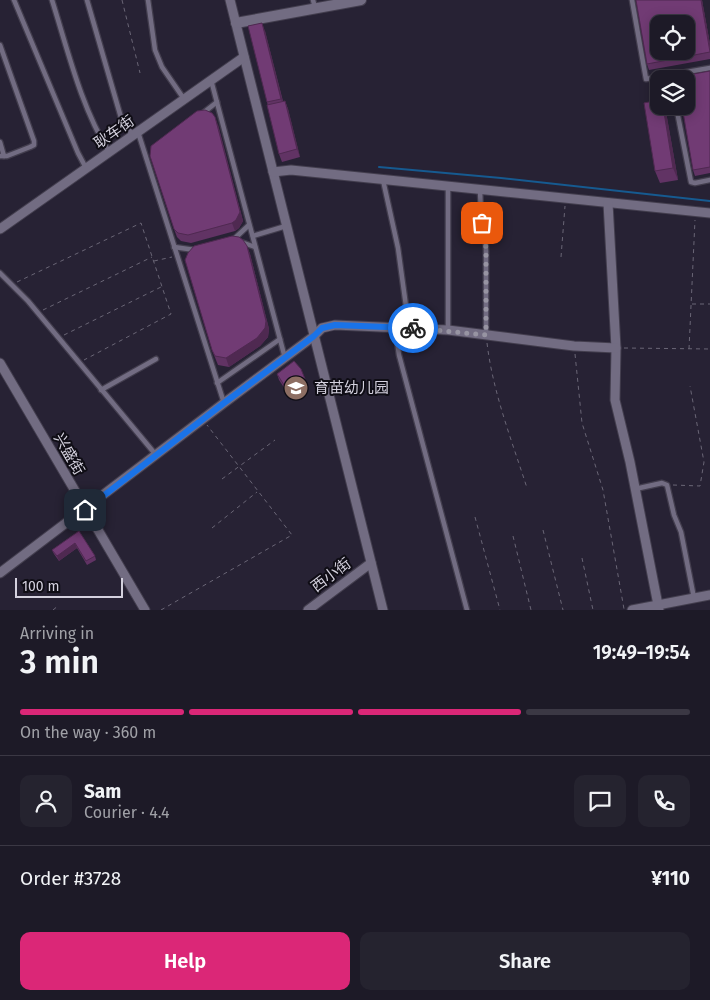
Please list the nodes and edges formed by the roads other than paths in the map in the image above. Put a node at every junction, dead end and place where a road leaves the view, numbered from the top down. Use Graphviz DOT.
graph roads {
  1 [pos="14,0"];
  2 [pos="52,0"];
  3 [pos="88,0"];
  4 [pos="148,0"];
  5 [pos="230,0"];
  6 [pos="361,0"];
  7 [pos="632,0"];
  8 [pos="330,3"];
  9 [pos="314,4"];
  10 [pos="236,23"];
  11 [pos="0,45"];
  12 [pos="244,57"];
  13 [pos="710,68"];
  14 [pos="695,71"];
  15 [pos="650,79"];
  16 [pos="211,80"];
  17 [pos="184,99"];
  18 [pos="217,102"];
  19 [pos="201,114"];
  20 [pos="678,115"];
  21 [pos="136,133"];
  22 [pos="0,142"];
  23 [pos="153,150"];
  24 [pos="109,152"];
  25 [pos="2,156"];
  26 [pos="145,156"];
  27 [pos="86,168"];
  28 [pos="273,172"];
  29 [pos="383,180"];
  30 [pos="710,180"];
  31 [pos="448,186"];
  32 [pos="480,190"];
  33 [pos="608,203"];
  34 [pos="710,213"];
  35 [pos="249,225"];
  36 [pos="286,226"];
  37 [pos="0,229"];
  38 [pos="253,236"];
  39 [pos="174,247"];
  40 [pos="205,247"];
  41 [pos="255,247"];
  42 [pos="196,250"];
  43 [pos="191,256"];
  44 [pos="186,260"];
  45 [pos="182,270"];
  46 [pos="0,272"];
  47 [pos="394,327"];
  48 [pos="408,328"];
  49 [pos="448,330"];
  50 [pos="486,335"];
  51 [pos="314,336"];
  52 [pos="280,339"];
  53 [pos="616,348"];
  54 [pos="285,358"];
  55 [pos="156,359"];
  56 [pos="0,363"];
  57 [pos="218,383"];
  58 [pos="101,390"];
  59 [pos="224,403"];
  60 [pos="156,455"];
  61 [pos="635,488"];
  62 [pos="85,510"];
  63 [pos="371,563"];
  64 [pos="0,573"];
  65 [pos="710,595"];
  66 [pos="694,598"];
  67 [pos="658,607"];
  68 [pos="145,610"];
  69 [pos="308,610"];
  70 [pos="382,610"];
  71 [pos="467,610"];
  72 [pos="632,610"];
  1 -- 27 [label="lane"];
  2 -- 24 [label="lane"];
  3 -- 21 [label="lane"];
  4 -- 17 [label="lane"];
  5 -- 10 [label="street"];
  6 -- 8 [label="street"];
  7 -- 15 [label="lane"];
  8 -- 9 [label="street"];
  9 -- 10 [label="street"];
  10 -- 12 [label="street"];
  11 -- 25 [label="lane"];
  12 -- 16 [label="street, 耿车街"];
  12 -- 28 [label="street"];
  13 -- 14 [label="lane"];
  16 -- 17 [label="street, 耿车街"];
  16 -- 18 [label="lane"];
  17 -- 21 [label="street, 耿车街"];
  18 -- 19 [label="lane"];
  18 -- 35 [label="lane"];
  20 -- 30 [label="lane"];
  21 -- 24 [label="street, 耿车街"];
  21 -- 26 [label="lane"];
  22 -- 25 [label="lane"];
  23 -- 26 [label="lane"];
  24 -- 27 [label="street, 耿车街"];
  26 -- 39 [label="lane"];
  27 -- 37 [label="street, 耿车街"];
  28 -- 29 [label="street"];
  28 -- 36 [label="street"];
  29 -- 31 [label="street"];
  29 -- 48 [label="lane"];
  31 -- 32 [label="street"];
  31 -- 49 [label="lane"];
  32 -- 33 [label="street"];
  32 -- 50 [label="lane"];
  33 -- 34 [label="street"];
  33 -- 53 [label="street"];
  35 -- 38 [label="lane"];
  35 -- 41 [label="lane"];
  36 -- 38 [label="lane"];
  36 -- 51 [label="street"];
  38 -- 41 [label="lane"];
  39 -- 42 [label="lane"];
  39 -- 45 [label="lane"];
  40 -- 42 [label="lane"];
  41 -- 52 [label="lane"];
  42 -- 43 [label="lane"];
  44 -- 45 [label="lane"];
  45 -- 57 [label="lane"];
  46 -- 58 [label="lane"];
  47 -- 48 [label="street"];
  47 -- 51 [label="street"];
  47 -- 71 [label="lane"];
  48 -- 49 [label="street"];
  49 -- 50 [label="street"];
  50 -- 53 [label="street"];
  51 -- 54 [label="street"];
  51 -- 63 [label="street"];
  52 -- 54 [label="lane"];
  52 -- 57 [label="lane"];
  53 -- 61 [label="street"];
  54 -- 59 [label="street"];
  55 -- 58 [label="lane"];
  56 -- 62 [label="street, 兴盛街"];
  57 -- 59 [label="lane"];
  58 -- 60 [label="lane"];
  59 -- 60 [label="street"];
  60 -- 62 [label="street"];
  61 -- 66 [label="lane"];
  61 -- 67 [label="street"];
  62 -- 64 [label="street"];
  62 -- 68 [label="street, 兴盛街"];
  63 -- 69 [label="street, 西小街"];
  63 -- 70 [label="street"];
  65 -- 66 [label="street"];
  66 -- 67 [label="street"];
  67 -- 72 [label="street"];
}
